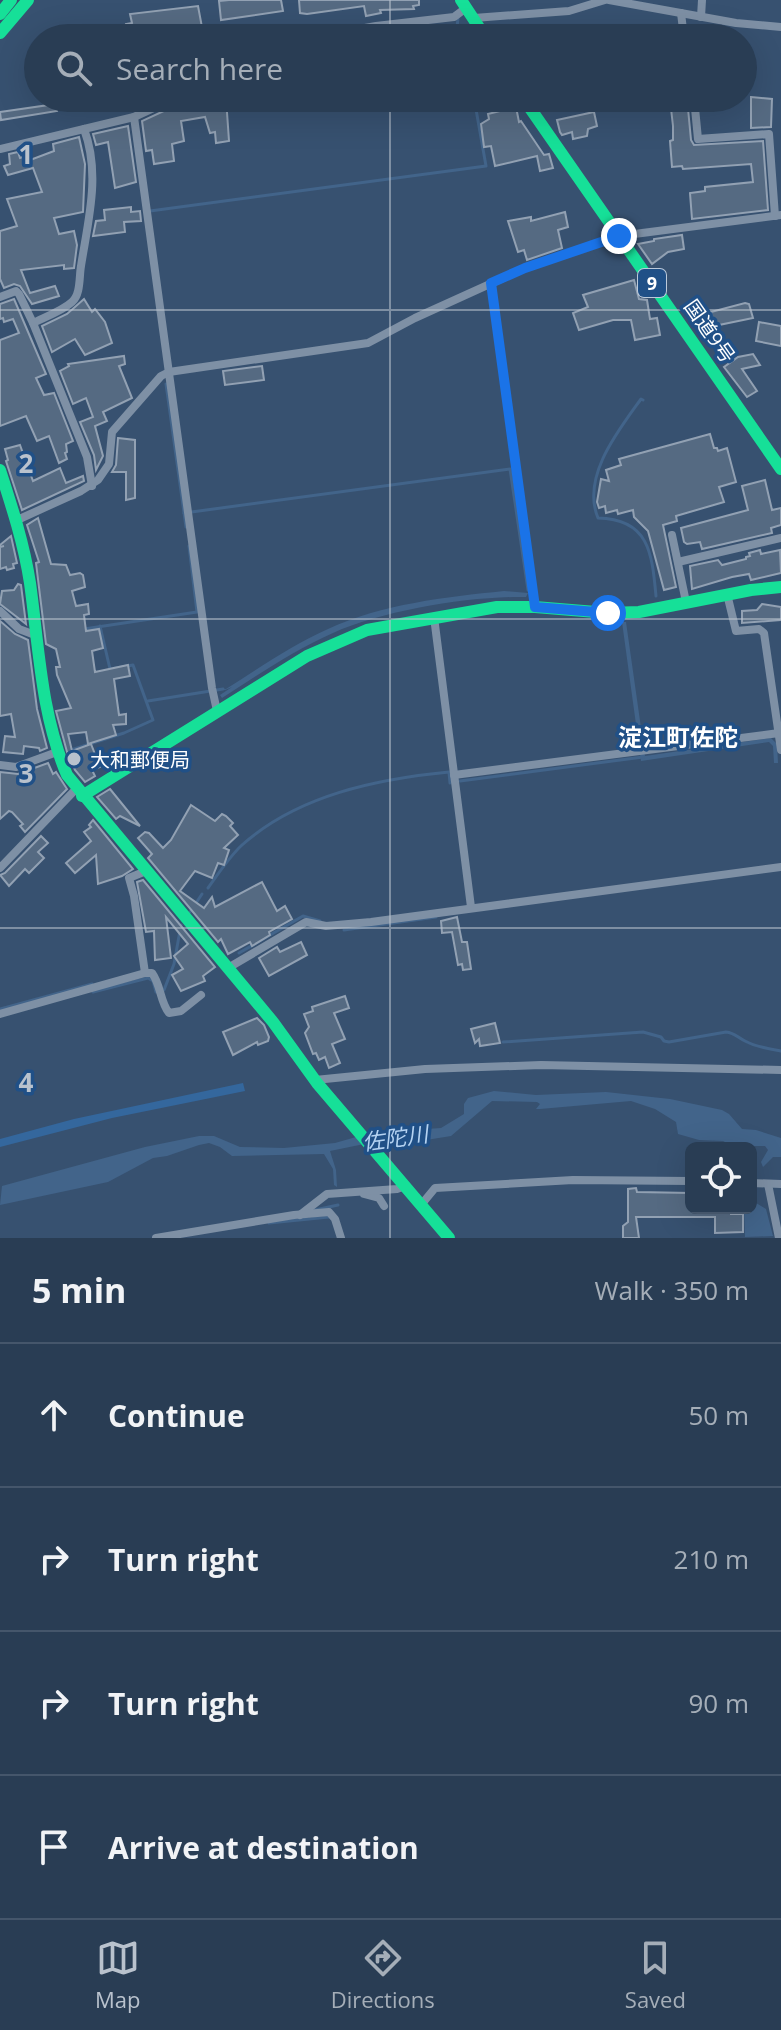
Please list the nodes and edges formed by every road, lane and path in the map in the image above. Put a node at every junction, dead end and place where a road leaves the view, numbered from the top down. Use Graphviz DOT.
graph roads {
  1 [pos="11,0"];
  2 [pos="28,0"];
  3 [pos="607,0"];
  4 [pos="702,0"];
  5 [pos="467,9"];
  6 [pos="681,13"];
  7 [pos="0,14"];
  8 [pos="701,17"];
  9 [pos="393,24"];
  10 [pos="682,24"];
  11 [pos="781,27"];
  12 [pos="0,33"];
  13 [pos="145,112"];
  14 [pos="533,112"];
  15 [pos="695,112"];
  16 [pos="134,117"];
  17 [pos="84,129"];
  18 [pos="0,149"];
  19 [pos="778,216"];
  20 [pos="619,236"];
  21 [pos="491,283"];
  22 [pos="0,297"];
  23 [pos="33,323"];
  24 [pos="169,372"];
  25 [pos="781,469"];
  26 [pos="0,470"];
  27 [pos="92,486"];
  28 [pos="15,521"];
  29 [pos="672,535"];
  30 [pos="781,538"];
  31 [pos="678,562"];
  32 [pos="781,587"];
  33 [pos="727,594"];
  34 [pos="686,602"];
  35 [pos="535,607"];
  36 [pos="0,611"];
  37 [pos="434,617"];
  38 [pos="35,635"];
  39 [pos="217,711"];
  40 [pos="779,733"];
  41 [pos="781,750"];
  42 [pos="57,752"];
  43 [pos="0,765"];
  44 [pos="454,775"];
  45 [pos="80,792"];
  46 [pos="781,867"];
  47 [pos="0,868"];
  48 [pos="146,871"];
  49 [pos="471,907"];
  50 [pos="228,968"];
  51 [pos="145,973"];
  52 [pos="201,995"];
  53 [pos="0,1014"];
  54 [pos="781,1070"];
  55 [pos="316,1082"];
  56 [pos="685,1181"];
  57 [pos="757,1183"];
  58 [pos="403,1184"];
  59 [pos="768,1184"];
  60 [pos="781,1184"];
  61 [pos="360,1192"];
  62 [pos="382,1203"];
  63 [pos="421,1205"];
  64 [pos="299,1215"];
  65 [pos="156,1238"];
  66 [pos="341,1238"];
  67 [pos="449,1238"];
  68 [pos="779,1238"];
  1 -- 7 [label="main road"];
  2 -- 12 [label="main road"];
  3 -- 5 [label="street"];
  3 -- 6 [label="street"];
  4 -- 8 [label="street"];
  5 -- 9 [label="street"];
  6 -- 8 [label="street"];
  6 -- 10 [label="street"];
  8 -- 11 [label="street"];
  13 -- 16 [label="street"];
  14 -- 20 [label="main road, 国道9号 / 9"];
  15 -- 19 [label="street"];
  16 -- 17 [label="street"];
  16 -- 24 [label="street"];
  17 -- 18 [label="street"];
  17 -- 23 [label="street"];
  19 -- 20 [label="street"];
  20 -- 21 [label="street"];
  20 -- 25 [label="main road, 国道9号 / 9"];
  21 -- 24 [label="street"];
  21 -- 35 [label="street"];
  22 -- 23 [label="street"];
  23 -- 27 [label="street"];
  24 -- 27 [label="street"];
  24 -- 39 [label="street"];
  26 -- 28 [label="main road"];
  27 -- 28 [label="street"];
  28 -- 38 [label="main road"];
  29 -- 31 [label="street"];
  30 -- 31 [label="street"];
  31 -- 34 [label="street"];
  32 -- 33 [label="main road"];
  33 -- 34 [label="main road"];
  33 -- 40 [label="street"];
  34 -- 35 [label="main road"];
  35 -- 37 [label="main road"];
  36 -- 38 [label="street"];
  37 -- 39 [label="main road"];
  37 -- 44 [label="street"];
  38 -- 42 [label="main road"];
  39 -- 45 [label="main road"];
  40 -- 41 [label="street"];
  40 -- 44 [label="street"];
  42 -- 43 [label="street"];
  42 -- 45 [label="main road"];
  44 -- 49 [label="street"];
  45 -- 47 [label="street"];
  45 -- 48 [label="main road"];
  46 -- 49 [label="street"];
  48 -- 50 [label="main road"];
  48 -- 51 [label="street"];
  49 -- 50 [label="street"];
  50 -- 55 [label="main road"];
  51 -- 52 [label="street"];
  51 -- 53 [label="street"];
  54 -- 55 [label="street"];
  55 -- 58 [label="main road"];
  56 -- 63 [label="street"];
  57 -- 59 [label="street"];
  58 -- 61 [label="street"];
  58 -- 63 [label="main road"];
  59 -- 60 [label="street"];
  59 -- 68 [label="street"];
  61 -- 62 [label="street"];
  61 -- 64 [label="street"];
  63 -- 67 [label="main road"];
  64 -- 65 [label="street"];
  64 -- 66 [label="street"];
}
